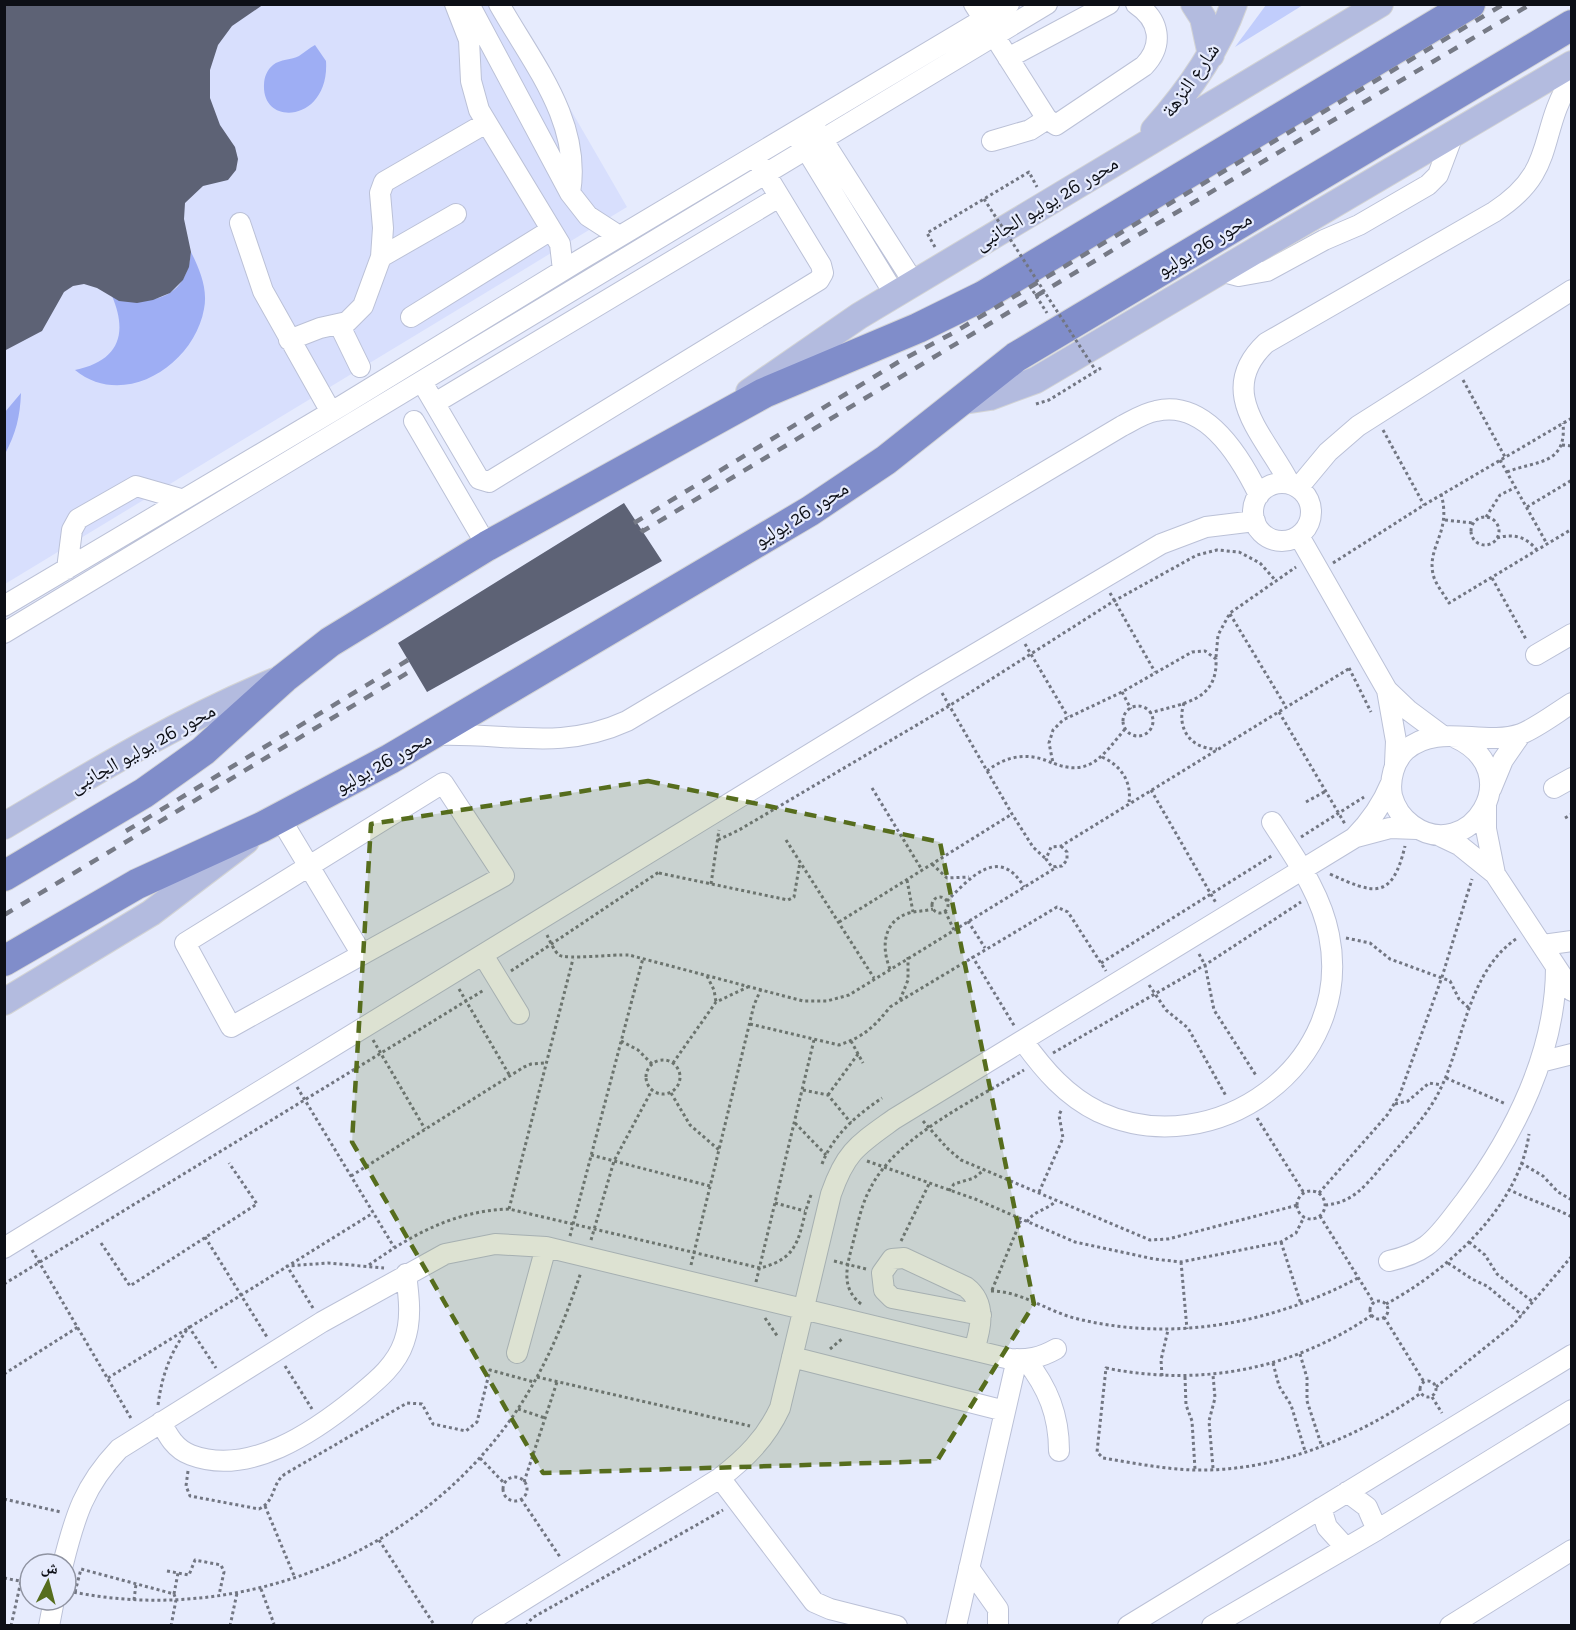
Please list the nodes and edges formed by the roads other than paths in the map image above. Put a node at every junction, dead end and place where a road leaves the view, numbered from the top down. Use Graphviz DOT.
graph roads {
  1 [pos="455,4"];
  2 [pos="470,4"];
  3 [pos="499,4"];
  4 [pos="1009,4"];
  5 [pos="1047,4"];
  6 [pos="1108,4"];
  7 [pos="1136,4"];
  8 [pos="1194,4"];
  9 [pos="1234,4"];
  10 [pos="1380,4"];
  11 [pos="1470,4"];
  12 [pos="979,12"];
  13 [pos="1572,25"];
  14 [pos="994,37"];
  15 [pos="1211,55"];
  16 [pos="1008,58"];
  17 [pos="1572,64"];
  18 [pos="1572,78"];
  19 [pos="1047,119"];
  20 [pos="486,123"];
  21 [pos="803,126"];
  22 [pos="824,140"];
  23 [pos="992,141"];
  24 [pos="1137,149"];
  25 [pos="807,151"];
  26 [pos="755,155"];
  27 [pos="766,175"];
  28 [pos="570,193"];
  29 [pos="779,197"];
  30 [pos="456,214"];
  31 [pos="240,223"];
  32 [pos="551,230"];
  33 [pos="619,236"];
  34 [pos="381,257"];
  35 [pos="563,270"];
  36 [pos="904,289"];
  37 [pos="1572,290"];
  38 [pos="411,316"];
  39 [pos="339,324"];
  40 [pos="290,340"];
  41 [pos="360,367"];
  42 [pos="422,382"];
  43 [pos="957,402"];
  44 [pos="435,403"];
  45 [pos="337,409"];
  46 [pos="722,415"];
  47 [pos="414,421"];
  48 [pos="354,423"];
  49 [pos="1294,486"];
  50 [pos="1258,495"];
  51 [pos="180,500"];
  52 [pos="1255,521"];
  53 [pos="1299,536"];
  54 [pos="487,546"];
  55 [pos="67,569"];
  56 [pos="4,606"];
  57 [pos="4,633"];
  58 [pos="1572,634"];
  59 [pos="1536,655"];
  60 [pos="284,678"];
  61 [pos="1388,690"];
  62 [pos="1572,703"];
  63 [pos="1521,734"];
  64 [pos="432,735"];
  65 [pos="1449,737"];
  66 [pos="1393,774"];
  67 [pos="1572,778"];
  68 [pos="1554,788"];
  69 [pos="1488,798"];
  70 [pos="271,822"];
  71 [pos="1272,822"];
  72 [pos="4,825"];
  73 [pos="1413,828"];
  74 [pos="1438,835"];
  75 [pos="1354,838"];
  76 [pos="309,867"];
  77 [pos="1308,868"];
  78 [pos="1495,874"];
  79 [pos="4,876"];
  80 [pos="1537,937"];
  81 [pos="1572,941"];
  82 [pos="361,953"];
  83 [pos="483,955"];
  84 [pos="4,961"];
  85 [pos="1556,967"];
  86 [pos="1572,992"];
  87 [pos="4,1002"];
  88 [pos="519,1014"];
  89 [pos="1023,1041"];
  90 [pos="1572,1054"];
  91 [pos="1540,1062"];
  92 [pos="546,1247"];
  93 [pos="4,1248"];
  94 [pos="1389,1261"];
  95 [pos="406,1274"];
  96 [pos="802,1310"];
  97 [pos="981,1316"];
  98 [pos="1056,1349"];
  99 [pos="974,1350"];
  100 [pos="786,1351"];
  101 [pos="517,1353"];
  102 [pos="1572,1354"];
  103 [pos="1021,1360"];
  104 [pos="1572,1410"];
  105 [pos="1005,1411"];
  106 [pos="161,1422"];
  107 [pos="1059,1451"];
  108 [pos="720,1478"];
  109 [pos="1347,1492"];
  110 [pos="1321,1508"];
  111 [pos="1377,1530"];
  112 [pos="1346,1548"];
  113 [pos="1572,1550"];
  114 [pos="66,1552"];
  115 [pos="969,1568"];
  116 [pos="514,1606"];
  117 [pos="483,1626"];
  118 [pos="502,1626"];
  119 [pos="897,1626"];
  120 [pos="956,1626"];
  121 [pos="998,1626"];
  122 [pos="1128,1626"];
  123 [pos="1212,1626"];
  124 [pos="1450,1626"];
  1 -- 20 [label="street"];
  2 -- 28 [label="street"];
  3 -- 28 [label="street"];
  4 -- 12 [label="street"];
  5 -- 14 [label="street"];
  6 -- 16 [label="street"];
  7 -- 19 [label="street"];
  8 -- 15 [label="main road"];
  9 -- 15 [label="main road, شارع النزهة"];
  10 -- 24 [label="main road, محور 26 يوليو الجانبى"];
  11 -- 46 [label="highway"];
  12 -- 14 [label="street"];
  12 -- 21 [label="street"];
  13 -- 43 [label="highway, محور 26 يوليو"];
  14 -- 16 [label="street"];
  14 -- 22 [label="street"];
  15 -- 24 [label="main road, شارع النزهة"];
  16 -- 19 [label="street"];
  17 -- 43 [label="main road"];
  18 -- 49 [label="street"];
  19 -- 23 [label="street"];
  20 -- 32 [label="street"];
  20 -- 34 [label="street"];
  21 -- 22 [label="street"];
  21 -- 25 [label="street"];
  21 -- 26 [label="street"];
  22 -- 25 [label="street"];
  22 -- 36 [label="street"];
  24 -- 36 [label="main road, محور 26 يوليو الجانبى"];
  25 -- 27 [label="street"];
  25 -- 36 [label="street"];
  26 -- 27 [label="street"];
  26 -- 33 [label="street"];
  27 -- 29 [label="street"];
  27 -- 42 [label="street"];
  28 -- 33 [label="street"];
  29 -- 44 [label="street"];
  29 -- 44 [label="street"];
  30 -- 34 [label="street"];
  31 -- 40 [label="street"];
  32 -- 35 [label="street"];
  32 -- 38 [label="street"];
  33 -- 35 [label="street"];
  34 -- 39 [label="street"];
  35 -- 45 [label="street"];
  36 -- 46 [label="main road, محور 26 يوليو الجانبى"];
  37 -- 49 [label="street"];
  39 -- 40 [label="street"];
  39 -- 41 [label="street"];
  40 -- 45 [label="street"];
  42 -- 44 [label="street"];
  42 -- 48 [label="street"];
  43 -- 64 [label="highway, محور 26 يوليو"];
  45 -- 48 [label="street"];
  45 -- 51 [label="street"];
  46 -- 54 [label="highway"];
  47 -- 54 [label="street"];
  48 -- 57 [label="street"];
  49 -- 50 [label="street"];
  49 -- 53 [label="street"];
  50 -- 52 [label="street"];
  50 -- 64 [label="street"];
  51 -- 55 [label="street"];
  51 -- 55 [label="street"];
  52 -- 53 [label="street"];
  52 -- 83 [label="street"];
  53 -- 61 [label="street"];
  54 -- 60 [label="highway"];
  55 -- 56 [label="street"];
  58 -- 59 [label="street"];
  60 -- 72 [label="main road, محور 26 يوليو الجانبى"];
  60 -- 79 [label="highway"];
  61 -- 65 [label="street"];
  61 -- 66 [label="street"];
  62 -- 63 [label="street"];
  63 -- 65 [label="street"];
  63 -- 69 [label="street"];
  64 -- 70 [label="highway, محور 26 يوليو"];
  65 -- 66 [label="street"];
  65 -- 69 [label="street"];
  66 -- 73 [label="street"];
  66 -- 75 [label="street"];
  67 -- 68 [label="street"];
  69 -- 74 [label="street"];
  69 -- 78 [label="street"];
  70 -- 76 [label="street"];
  70 -- 84 [label="highway, محور 26 يوليو"];
  70 -- 87 [label="main road"];
  71 -- 77 [label="street"];
  73 -- 74 [label="street"];
  73 -- 75 [label="street"];
  74 -- 78 [label="street"];
  75 -- 77 [label="street"];
  76 -- 82 [label="street"];
  76 -- 82 [label="street"];
  76 -- 82 [label="street"];
  77 -- 89 [label="street"];
  77 -- 89 [label="street"];
  78 -- 80 [label="street"];
  80 -- 81 [label="street"];
  80 -- 85 [label="street"];
  83 -- 88 [label="street"];
  83 -- 93 [label="street"];
  85 -- 86 [label="street"];
  85 -- 91 [label="street"];
  89 -- 96 [label="street"];
  90 -- 91 [label="street"];
  91 -- 94 [label="street"];
  92 -- 95 [label="street"];
  92 -- 96 [label="street"];
  92 -- 101 [label="street"];
  95 -- 106 [label="street"];
  95 -- 106 [label="street"];
  96 -- 99 [label="street"];
  96 -- 100 [label="street"];
  97 -- 97 [label="street"];
  97 -- 99 [label="street"];
  98 -- 103 [label="street"];
  99 -- 103 [label="street"];
  100 -- 105 [label="street"];
  100 -- 108 [label="street"];
  102 -- 109 [label="street"];
  103 -- 105 [label="street"];
  103 -- 107 [label="street"];
  104 -- 111 [label="street"];
  105 -- 115 [label="street"];
  106 -- 114 [label="street"];
  108 -- 116 [label="street"];
  108 -- 119 [label="street"];
  109 -- 110 [label="street"];
  109 -- 111 [label="street"];
  110 -- 112 [label="street"];
  110 -- 122 [label="street"];
  111 -- 112 [label="street"];
  112 -- 123 [label="street"];
  113 -- 124 [label="street"];
  115 -- 120 [label="street"];
  115 -- 121 [label="street"];
  116 -- 117 [label="street"];
  116 -- 118 [label="street"];
}
